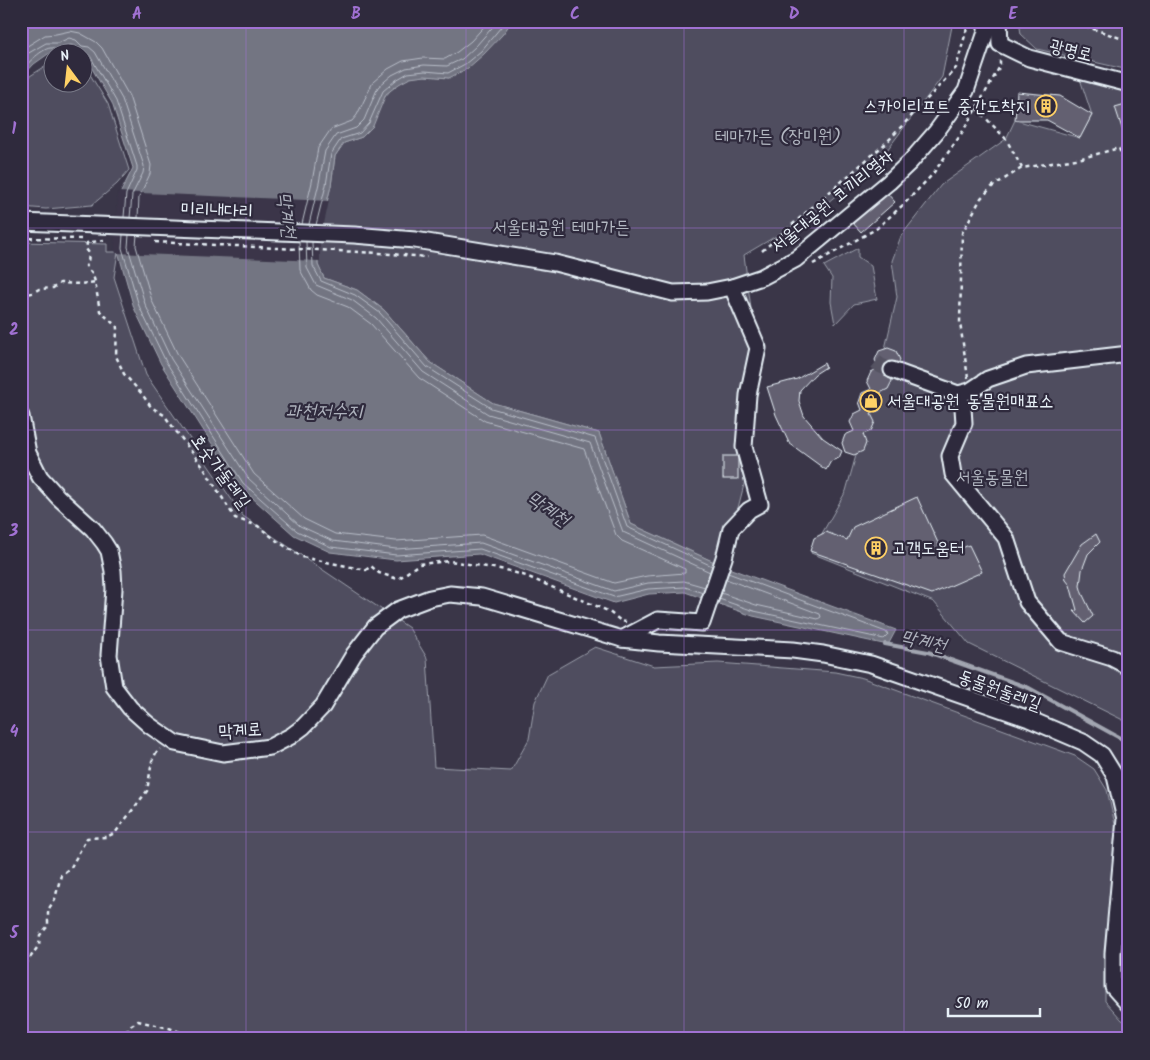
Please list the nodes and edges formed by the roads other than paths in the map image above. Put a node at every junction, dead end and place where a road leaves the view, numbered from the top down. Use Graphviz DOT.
graph roads {
  1 [pos="986,21"];
  2 [pos="999,21"];
  3 [pos="1129,84"];
  4 [pos="21,222"];
  5 [pos="354,235"];
  6 [pos="732,287"];
  7 [pos="1129,354"];
  8 [pos="892,370"];
  9 [pos="964,393"];
  10 [pos="21,416"];
  11 [pos="704,619"];
  12 [pos="622,639"];
  13 [pos="696,644"];
  14 [pos="1129,667"];
  15 [pos="1129,1005"];
  1 -- 6 [label="street, 서울대공원 코끼리열차"];
  2 -- 3 [label="street, 광명로"];
  4 -- 5 [label="street, 미리내다리"];
  5 -- 6 [label="street, 서울대공원 코끼리열차"];
  6 -- 11 [label="street"];
  7 -- 9 [label="street"];
  8 -- 9 [label="street"];
  9 -- 14 [label="street"];
  10 -- 12 [label="street, 막계로"];
  11 -- 12 [label="street"];
  11 -- 13 [label="street"];
  12 -- 13 [label="street, 동물원둘레길"];
  13 -- 15 [label="street, 동물원둘레길"];
}
